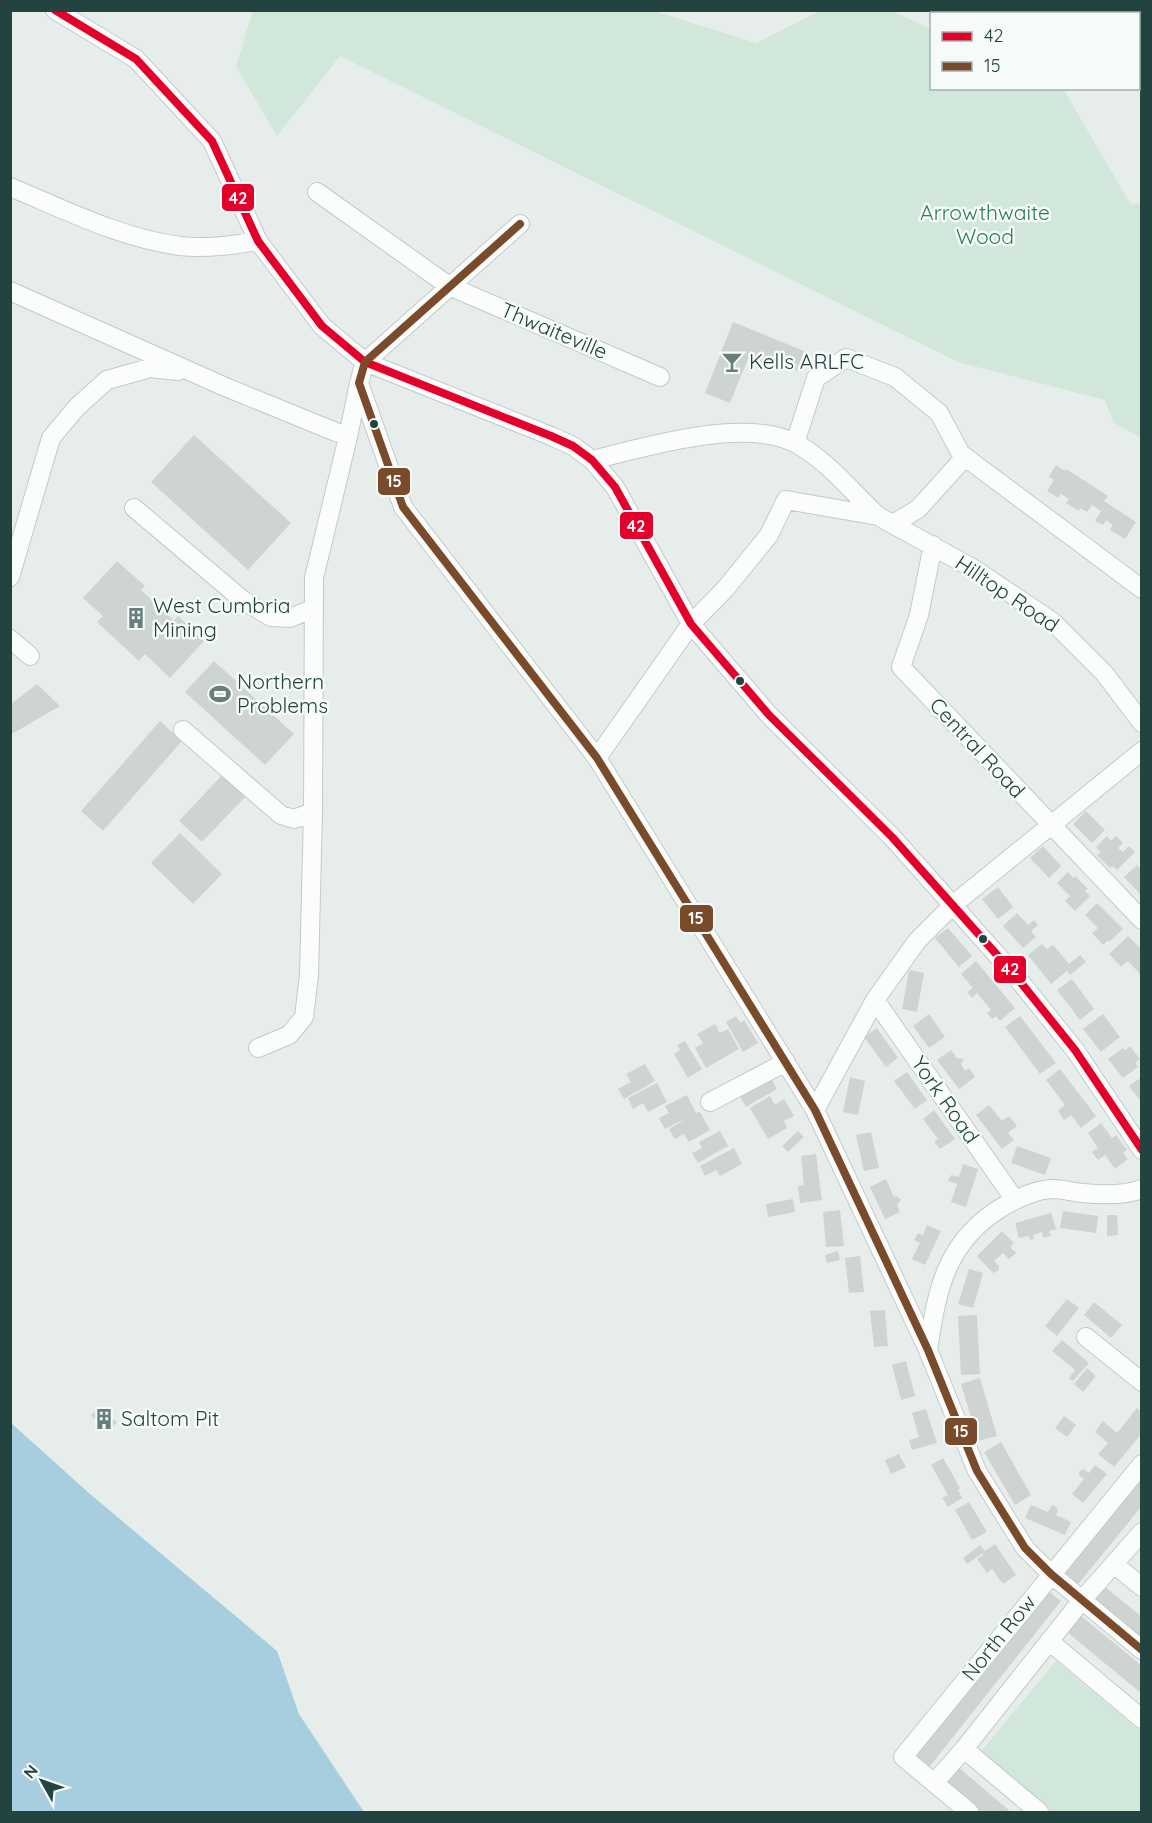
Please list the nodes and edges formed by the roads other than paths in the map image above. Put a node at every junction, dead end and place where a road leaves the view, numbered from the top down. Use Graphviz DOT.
graph roads {
  1 [pos="55,10"];
  2 [pos="10,187"];
  3 [pos="317,192"];
  4 [pos="520,224"];
  5 [pos="258,241"];
  6 [pos="449,286"];
  7 [pos="10,291"];
  8 [pos="365,362"];
  9 [pos="192,372"];
  10 [pos="660,377"];
  11 [pos="359,383"];
  12 [pos="348,437"];
  13 [pos="795,443"];
  14 [pos="965,457"];
  15 [pos="592,460"];
  16 [pos="134,508"];
  17 [pos="885,520"];
  18 [pos="933,545"];
  19 [pos="10,577"];
  20 [pos="1142,589"];
  21 [pos="312,609"];
  22 [pos="691,624"];
  23 [pos="10,639"];
  24 [pos="30,656"];
  25 [pos="1142,723"];
  26 [pos="183,730"];
  27 [pos="1142,751"];
  28 [pos="597,758"];
  29 [pos="313,812"];
  30 [pos="1050,825"];
  31 [pos="954,904"];
  32 [pos="1142,920"];
  33 [pos="876,1000"];
  34 [pos="258,1048"];
  35 [pos="786,1062"];
  36 [pos="710,1102"];
  37 [pos="815,1110"];
  38 [pos="1142,1150"];
  39 [pos="1142,1189"];
  40 [pos="1015,1200"];
  41 [pos="1086,1337"];
  42 [pos="927,1350"];
  43 [pos="1142,1382"];
  44 [pos="1142,1464"];
  45 [pos="1142,1532"];
  46 [pos="1115,1564"];
  47 [pos="1051,1574"];
  48 [pos="1142,1587"];
  49 [pos="1082,1600"];
  50 [pos="1049,1641"];
  51 [pos="1142,1650"];
  52 [pos="1142,1719"];
  53 [pos="964,1749"];
  54 [pos="934,1783"];
  55 [pos="969,1812"];
  56 [pos="1039,1812"];
  1 -- 5 [label="street"];
  2 -- 5 [label="street"];
  3 -- 6 [label="street, Thwaiteville"];
  4 -- 6 [label="street"];
  5 -- 8 [label="street"];
  6 -- 8 [label="street"];
  6 -- 10 [label="street, Thwaiteville"];
  7 -- 9 [label="street"];
  8 -- 11 [label="street"];
  8 -- 15 [label="street"];
  9 -- 12 [label="street"];
  9 -- 19 [label="street"];
  11 -- 12 [label="street"];
  11 -- 28 [label="street"];
  12 -- 21 [label="street"];
  13 -- 14 [label="street"];
  13 -- 15 [label="street, Hilltop Road"];
  13 -- 17 [label="street, Hilltop Road"];
  14 -- 17 [label="street"];
  14 -- 20 [label="street"];
  15 -- 22 [label="street"];
  16 -- 21 [label="street"];
  17 -- 18 [label="street, Hilltop Road"];
  17 -- 22 [label="street, Hilltop Road"];
  18 -- 25 [label="street, Hilltop Road"];
  18 -- 30 [label="street, Central Road"];
  21 -- 29 [label="street"];
  22 -- 28 [label="street"];
  22 -- 31 [label="street"];
  23 -- 24 [label="street"];
  26 -- 29 [label="street"];
  27 -- 30 [label="street"];
  28 -- 35 [label="street"];
  29 -- 34 [label="street"];
  30 -- 31 [label="street"];
  30 -- 32 [label="street, Central Road"];
  31 -- 33 [label="street"];
  31 -- 38 [label="street"];
  33 -- 37 [label="street"];
  33 -- 40 [label="street, York Road"];
  35 -- 36 [label="street"];
  35 -- 37 [label="street"];
  37 -- 42 [label="street"];
  39 -- 40 [label="street"];
  40 -- 42 [label="street"];
  41 -- 43 [label="street"];
  42 -- 47 [label="street"];
  44 -- 47 [label="street, North Row"];
  45 -- 46 [label="street"];
  46 -- 48 [label="street"];
  46 -- 49 [label="street"];
  47 -- 49 [label="street"];
  47 -- 54 [label="street, North Row"];
  49 -- 50 [label="street"];
  49 -- 51 [label="street"];
  50 -- 52 [label="street"];
  50 -- 53 [label="street"];
  53 -- 54 [label="street"];
  53 -- 56 [label="street"];
  54 -- 55 [label="street"];
}
